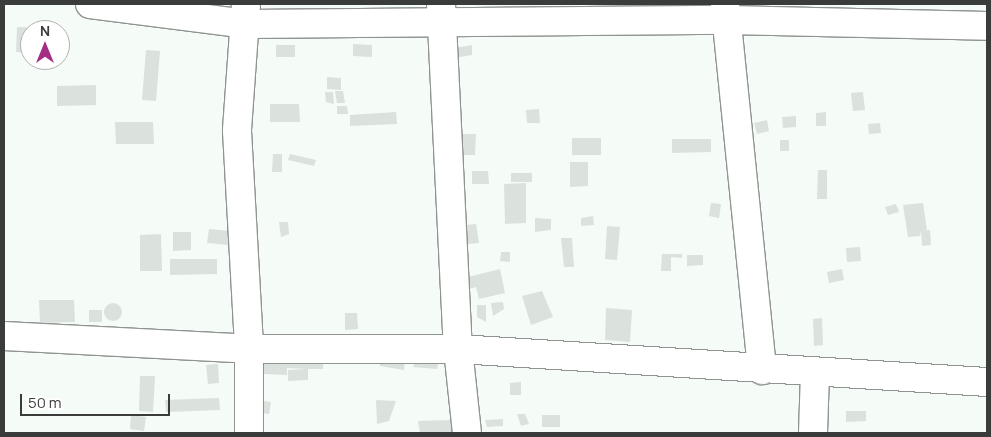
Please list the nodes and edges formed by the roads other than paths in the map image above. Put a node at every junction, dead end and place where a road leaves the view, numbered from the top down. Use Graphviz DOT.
graph roads {
  1 [pos="90,4"];
  2 [pos="726,12"];
  3 [pos="440,13"];
  4 [pos="246,14"];
  5 [pos="987,26"];
  6 [pos="4,336"];
  7 [pos="249,349"];
  8 [pos="458,349"];
  9 [pos="762,370"];
  10 [pos="815,374"];
  11 [pos="987,382"];
  12 [pos="249,433"];
  13 [pos="467,433"];
  14 [pos="813,433"];
  1 -- 4 [label="street"];
  2 -- 3 [label="street"];
  2 -- 5 [label="street"];
  2 -- 9 [label="street"];
  3 -- 4 [label="street"];
  3 -- 8 [label="street"];
  4 -- 7 [label="street"];
  6 -- 7 [label="street"];
  7 -- 8 [label="street"];
  7 -- 12 [label="street"];
  8 -- 9 [label="street"];
  8 -- 13 [label="street"];
  9 -- 10 [label="street"];
  10 -- 11 [label="street"];
  10 -- 14 [label="street"];
}
